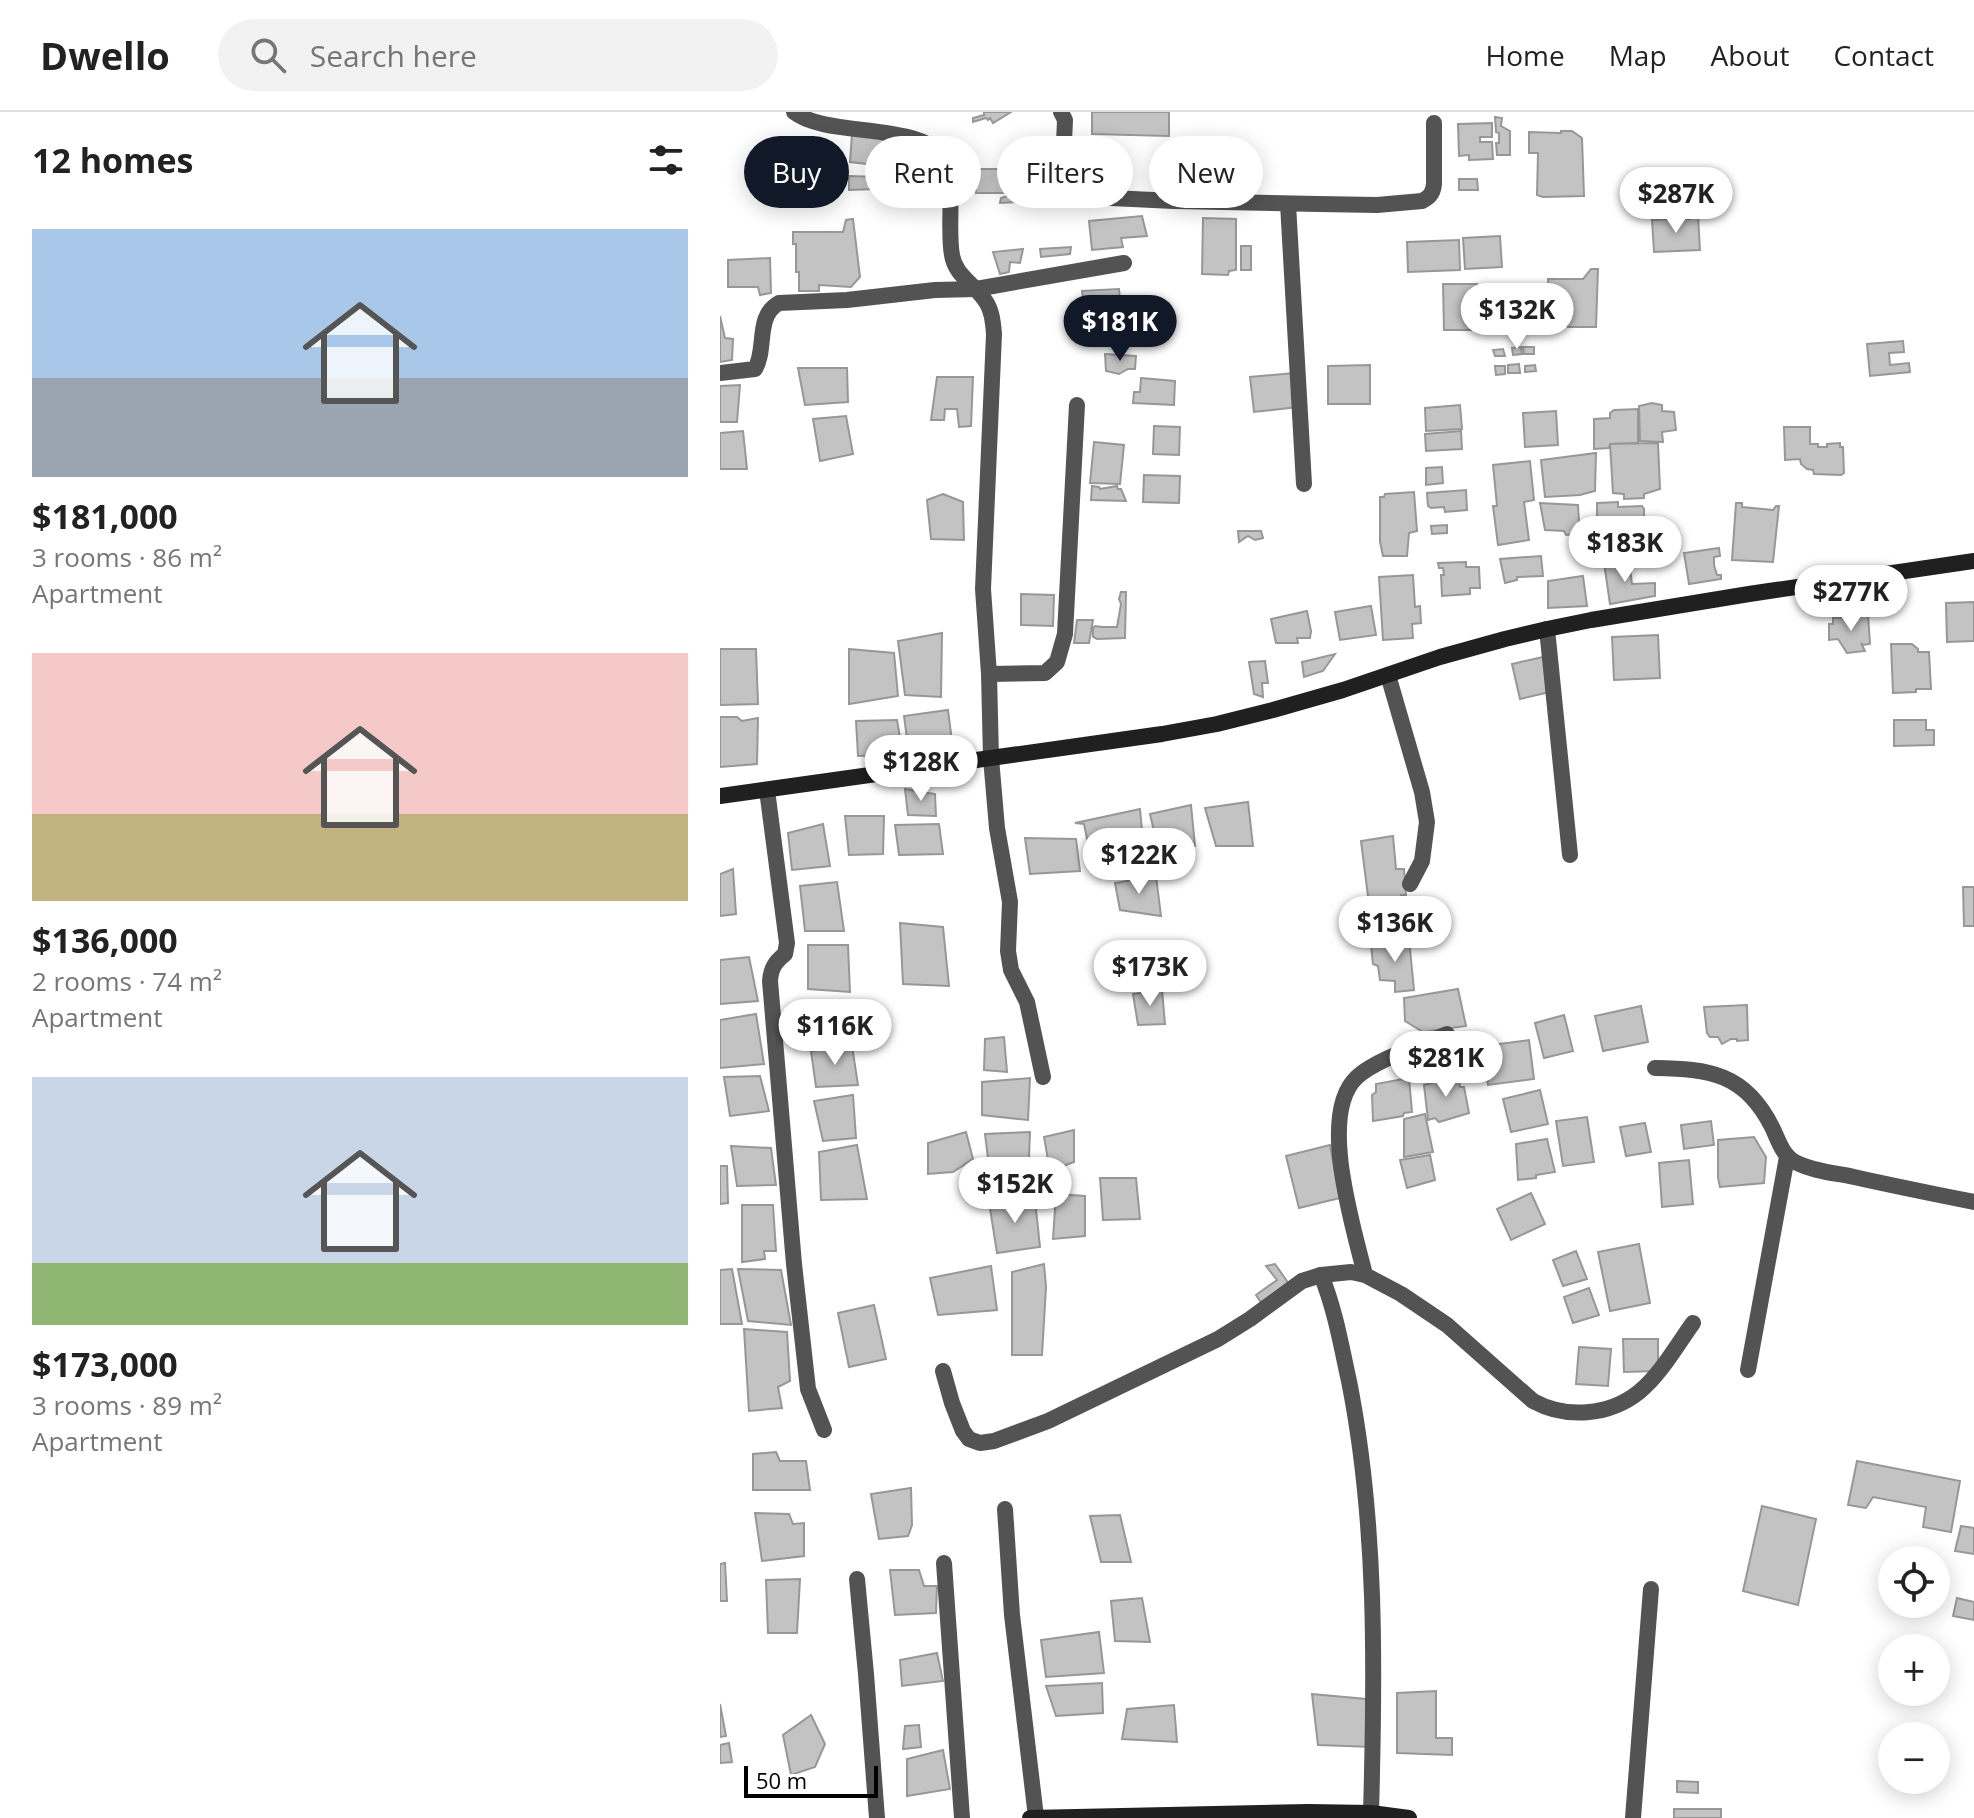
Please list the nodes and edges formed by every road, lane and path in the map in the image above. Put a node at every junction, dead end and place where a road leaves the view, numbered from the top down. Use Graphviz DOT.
graph roads {
  1 [pos="794,112"];
  2 [pos="1061,112"];
  3 [pos="1434,123"];
  4 [pos="1288,204"];
  5 [pos="1124,263"];
  6 [pos="976,289"];
  7 [pos="720,373"];
  8 [pos="1077,405"];
  9 [pos="1304,484"];
  10 [pos="1974,561"];
  11 [pos="1547,629"];
  12 [pos="989,674"];
  13 [pos="1388,675"];
  14 [pos="991,758"];
  15 [pos="767,790"];
  16 [pos="720,796"];
  17 [pos="1570,855"];
  18 [pos="1410,884"];
  19 [pos="1447,1034"];
  20 [pos="1655,1068"];
  21 [pos="1043,1077"];
  22 [pos="1787,1157"];
  23 [pos="1974,1202"];
  24 [pos="1321,1275"];
  25 [pos="1365,1275"];
  26 [pos="1693,1323"];
  27 [pos="1748,1370"];
  28 [pos="943,1371"];
  29 [pos="824,1430"];
  30 [pos="1005,1509"];
  31 [pos="944,1563"];
  32 [pos="857,1579"];
  33 [pos="1651,1589"];
  34 [pos="1371,1813"];
  35 [pos="1036,1817"];
  36 [pos="877,1818"];
  37 [pos="962,1818"];
  38 [pos="1030,1818"];
  39 [pos="1409,1818"];
  40 [pos="1633,1818"];
  1 -- 6 [label="street"];
  2 -- 4 [label="street"];
  3 -- 4 [label="street"];
  4 -- 9 [label="street"];
  5 -- 6 [label="street"];
  6 -- 7 [label="street"];
  6 -- 12 [label="street"];
  8 -- 12 [label="street"];
  10 -- 11 [label="street"];
  11 -- 13 [label="street"];
  11 -- 17 [label="street"];
  12 -- 14 [label="street"];
  13 -- 14 [label="street"];
  13 -- 18 [label="street"];
  14 -- 15 [label="street"];
  14 -- 21 [label="street"];
  15 -- 16 [label="street"];
  15 -- 29 [label="street"];
  19 -- 25 [label="street"];
  20 -- 22 [label="street"];
  22 -- 23 [label="street"];
  22 -- 27 [label="street"];
  24 -- 25 [label="street"];
  24 -- 28 [label="street"];
  24 -- 34 [label="street"];
  25 -- 26 [label="street"];
  30 -- 35 [label="street"];
  31 -- 37 [label="street"];
  32 -- 36 [label="street"];
  33 -- 40 [label="street"];
  34 -- 35 [label="street"];
  34 -- 39 [label="street"];
  35 -- 38 [label="street"];
}
